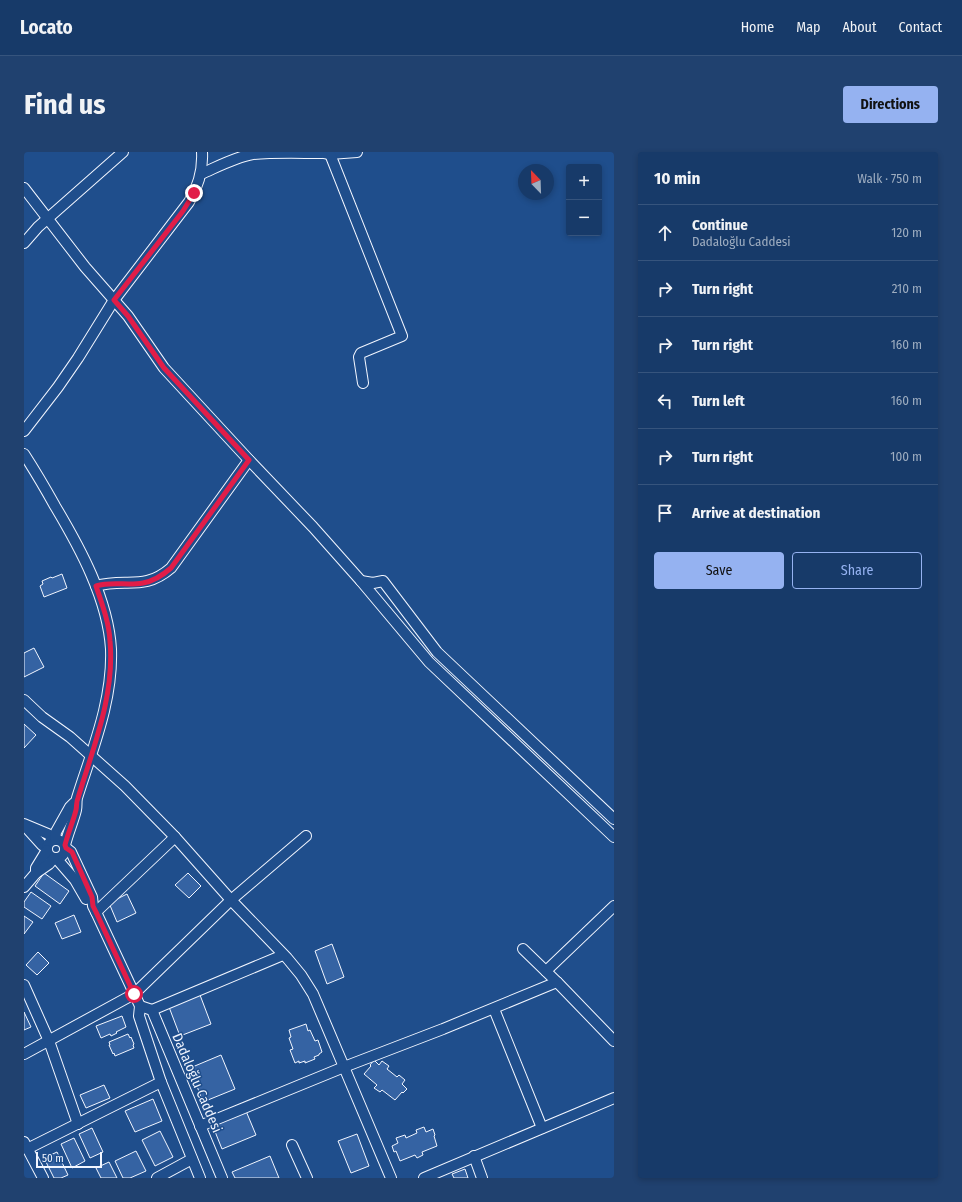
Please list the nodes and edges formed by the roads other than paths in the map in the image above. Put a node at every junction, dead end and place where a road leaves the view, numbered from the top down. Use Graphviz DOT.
graph roads {
  1 [pos="123,152"];
  2 [pos="202,152"];
  3 [pos="357,152"];
  4 [pos="324,153"];
  5 [pos="201,174"];
  6 [pos="24,188"];
  7 [pos="47,218"];
  8 [pos="24,243"];
  9 [pos="114,300"];
  10 [pos="364,383"];
  11 [pos="24,431"];
  12 [pos="24,454"];
  13 [pos="249,460"];
  14 [pos="361,581"];
  15 [pos="96,586"];
  16 [pos="24,700"];
  17 [pos="92,757"];
  18 [pos="77,800"];
  19 [pos="614,819"];
  20 [pos="24,824"];
  21 [pos="306,836"];
  22 [pos="175,837"];
  23 [pos="614,837"];
  24 [pos="54,840"];
  25 [pos="65,846"];
  26 [pos="51,854"];
  27 [pos="24,887"];
  28 [pos="231,900"];
  29 [pos="614,906"];
  30 [pos="95,909"];
  31 [pos="523,949"];
  32 [pos="283,955"];
  33 [pos="546,971"];
  34 [pos="557,982"];
  35 [pos="24,985"];
  36 [pos="134,994"];
  37 [pos="140,1006"];
  38 [pos="494,1009"];
  39 [pos="152,1010"];
  40 [pos="49,1041"];
  41 [pos="614,1041"];
  42 [pos="24,1054"];
  43 [pos="344,1067"];
  44 [pos="161,1082"];
  45 [pos="614,1098"];
  46 [pos="78,1124"];
  47 [pos="200,1126"];
  48 [pos="542,1128"];
  49 [pos="292,1145"];
  50 [pos="26,1146"];
  51 [pos="474,1156"];
  52 [pos="192,1159"];
  53 [pos="43,1178"];
  54 [pos="157,1178"];
  55 [pos="200,1178"];
  56 [pos="222,1178"];
  57 [pos="307,1178"];
  58 [pos="391,1178"];
  59 [pos="424,1178"];
  60 [pos="482,1178"];
  1 -- 7 [label="street"];
  2 -- 5 [label="street"];
  3 -- 4 [label="street"];
  4 -- 5 [label="street"];
  4 -- 10 [label="street"];
  5 -- 9 [label="street"];
  6 -- 7 [label="street"];
  7 -- 8 [label="street"];
  7 -- 9 [label="street"];
  9 -- 11 [label="street"];
  9 -- 13 [label="street"];
  12 -- 15 [label="street"];
  13 -- 14 [label="street"];
  13 -- 15 [label="street"];
  14 -- 19 [label="street"];
  14 -- 23 [label="street"];
  15 -- 17 [label="street"];
  16 -- 17 [label="street"];
  17 -- 18 [label="street"];
  17 -- 22 [label="street"];
  18 -- 24 [label="street"];
  18 -- 25 [label="street"];
  20 -- 24 [label="street"];
  20 -- 26 [label="street"];
  21 -- 28 [label="street"];
  22 -- 28 [label="street"];
  22 -- 30 [label="street"];
  24 -- 25 [label="street"];
  24 -- 26 [label="street"];
  25 -- 26 [label="street"];
  25 -- 30 [label="street"];
  26 -- 27 [label="street"];
  26 -- 30 [label="street"];
  28 -- 32 [label="street"];
  28 -- 36 [label="street"];
  29 -- 33 [label="street"];
  30 -- 36 [label="street"];
  31 -- 33 [label="street"];
  32 -- 39 [label="street"];
  32 -- 43 [label="street"];
  33 -- 34 [label="street"];
  34 -- 38 [label="street"];
  34 -- 41 [label="street"];
  35 -- 40 [label="street"];
  36 -- 37 [label="street"];
  36 -- 40 [label="street"];
  37 -- 39 [label="street"];
  37 -- 44 [label="street"];
  38 -- 43 [label="street"];
  38 -- 48 [label="street"];
  39 -- 47 [label="street, Dadaloğlu Caddesi"];
  40 -- 42 [label="street"];
  40 -- 46 [label="street"];
  43 -- 47 [label="street"];
  43 -- 58 [label="street"];
  44 -- 46 [label="street"];
  44 -- 52 [label="street"];
  45 -- 48 [label="street"];
  46 -- 50 [label="street"];
  47 -- 56 [label="street, Dadaloğlu Caddesi"];
  48 -- 51 [label="street"];
  49 -- 57 [label="street"];
  50 -- 53 [label="street"];
  51 -- 59 [label="street"];
  51 -- 60 [label="street"];
  52 -- 54 [label="street"];
  52 -- 55 [label="street"];
}
